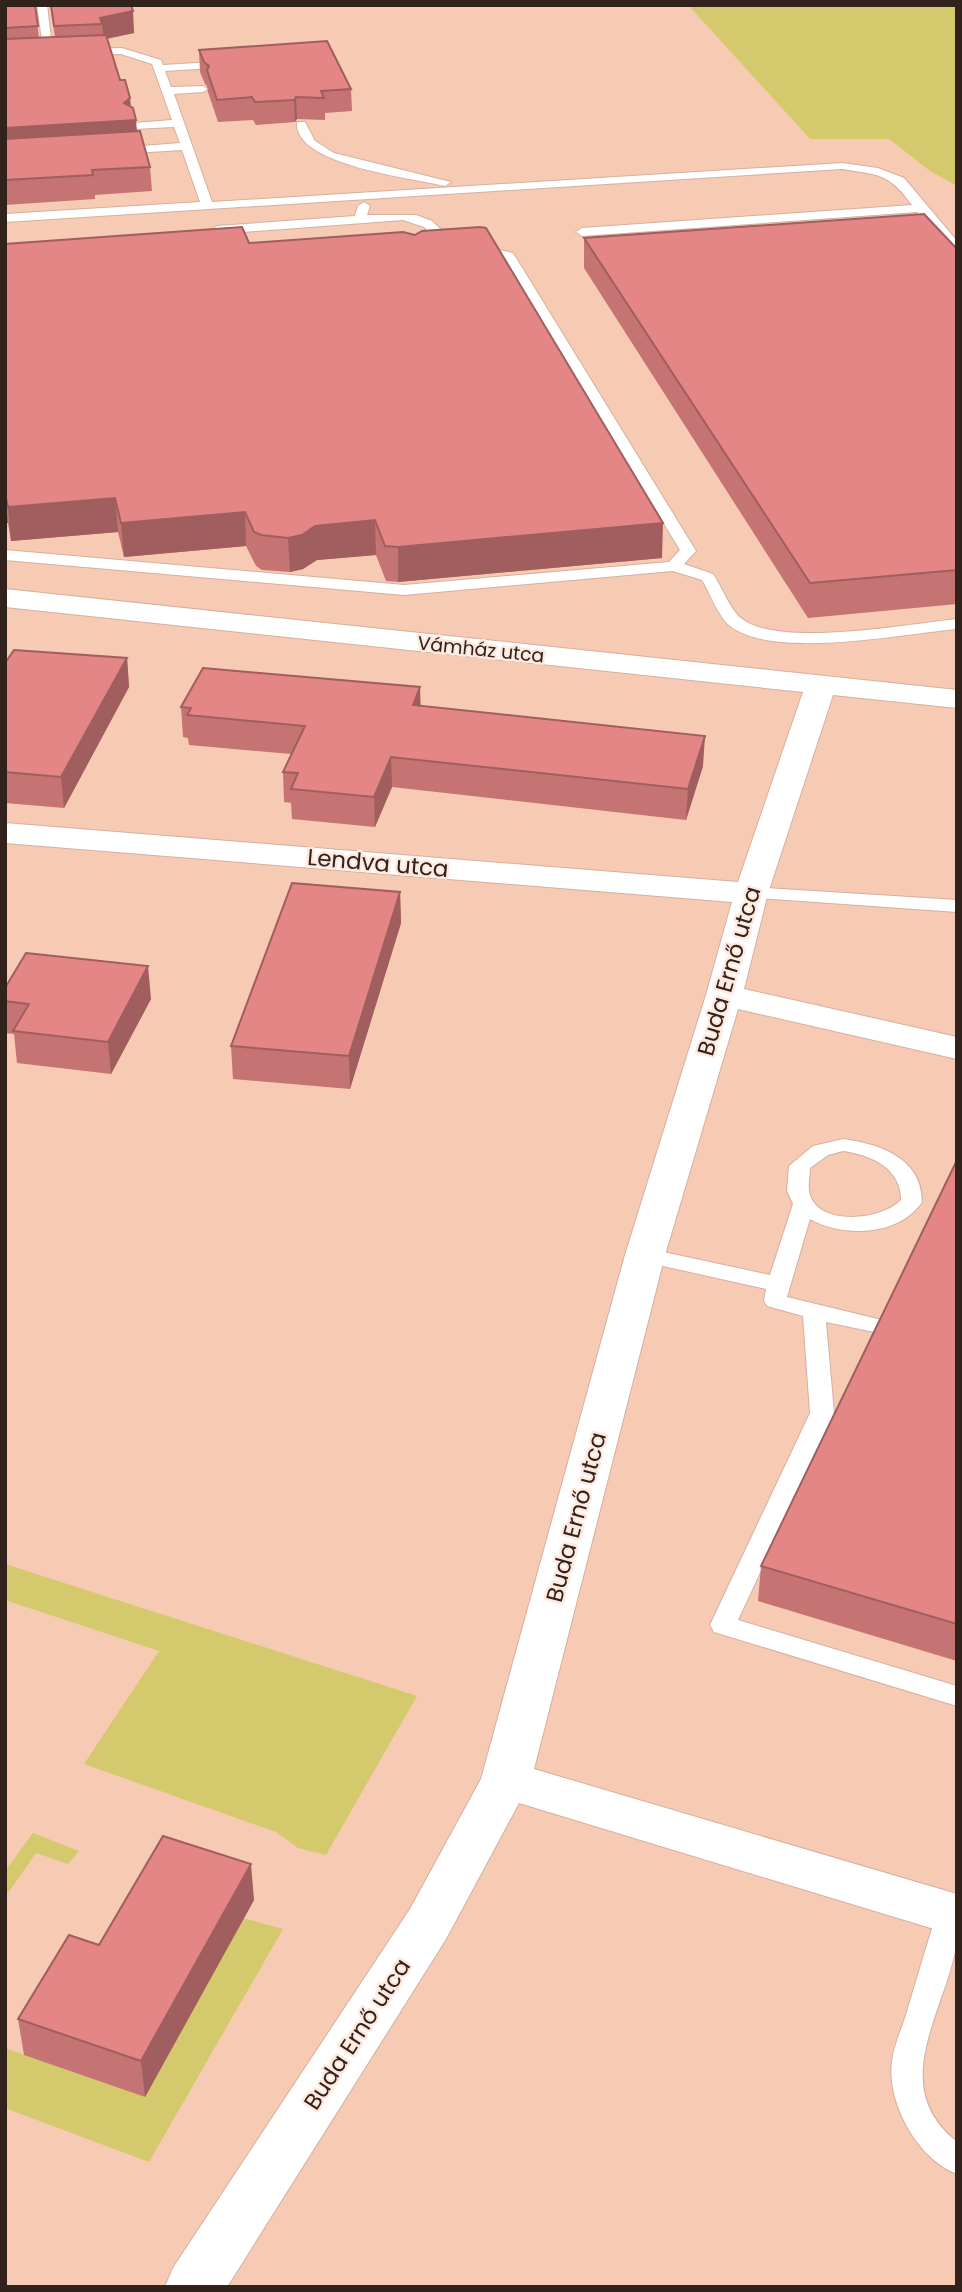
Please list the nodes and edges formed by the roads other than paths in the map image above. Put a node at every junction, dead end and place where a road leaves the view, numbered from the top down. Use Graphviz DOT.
graph roads {
  1 [pos="42,5"];
  2 [pos="74,52"];
  3 [pos="62,53"];
  4 [pos="240,63"];
  5 [pos="159,68"];
  6 [pos="203,89"];
  7 [pos="166,91"];
  8 [pos="177,123"];
  9 [pos="301,124"];
  10 [pos="134,126"];
  11 [pos="185,146"];
  12 [pos="110,156"];
  13 [pos="471,188"];
  14 [pos="410,191"];
  15 [pos="367,194"];
  16 [pos="55,202"];
  17 [pos="5,205"];
  18 [pos="207,205"];
  19 [pos="920,208"];
  20 [pos="5,218"];
  21 [pos="360,219"];
  22 [pos="430,225"];
  23 [pos="210,231"];
  24 [pos="582,232"];
  25 [pos="957,249"];
  26 [pos="5,555"];
  27 [pos="674,566"];
  28 [pos="5,598"];
  29 [pos="957,624"];
  30 [pos="821,685"];
  31 [pos="957,699"];
  32 [pos="5,833"];
  33 [pos="751,893"];
  34 [pos="957,906"];
  35 [pos="724,995"];
  36 [pos="957,1048"];
  37 [pos="804,1204"];
  38 [pos="645,1255"];
  39 [pos="778,1284"];
  40 [pos="814,1311"];
  41 [pos="874,1325"];
  42 [pos="957,1696"];
  43 [pos="506,1780"];
  44 [pos="954,1914"];
  45 [pos="957,2161"];
  46 [pos="194,2287"];
  1 -- 3 [label="lane"];
  2 -- 5 [label="lane"];
  4 -- 5 [label="lane"];
  5 -- 7 [label="lane"];
  6 -- 7 [label="lane"];
  7 -- 8 [label="lane"];
  8 -- 10 [label="lane"];
  8 -- 11 [label="lane"];
  9 -- 13 [label="lane"];
  11 -- 12 [label="lane"];
  11 -- 18 [label="lane"];
  13 -- 14 [label="lane"];
  13 -- 19 [label="lane"];
  14 -- 15 [label="lane"];
  14 -- 22 [label="lane"];
  15 -- 18 [label="lane"];
  15 -- 21 [label="lane"];
  16 -- 17 [label="lane"];
  18 -- 20 [label="lane"];
  19 -- 24 [label="lane"];
  19 -- 25 [label="lane"];
  21 -- 22 [label="lane"];
  21 -- 23 [label="lane"];
  22 -- 27 [label="lane"];
  26 -- 27 [label="lane"];
  27 -- 29 [label="lane"];
  28 -- 30 [label="street, Vámház utca"];
  30 -- 31 [label="street, Vámház utca"];
  30 -- 33 [label="street, Buda Ernő utca"];
  32 -- 33 [label="street, Lendva utca"];
  33 -- 34 [label="lane"];
  33 -- 35 [label="street, Buda Ernő utca"];
  35 -- 36 [label="street"];
  35 -- 38 [label="street, Buda Ernő utca"];
  37 -- 37 [label="lane"];
  37 -- 39 [label="lane"];
  38 -- 39 [label="lane"];
  38 -- 43 [label="street, Buda Ernő utca"];
  39 -- 40 [label="lane"];
  40 -- 41 [label="lane"];
  40 -- 42 [label="lane"];
  43 -- 44 [label="street"];
  43 -- 46 [label="street, Buda Ernő utca"];
  44 -- 45 [label="lane"];
}
